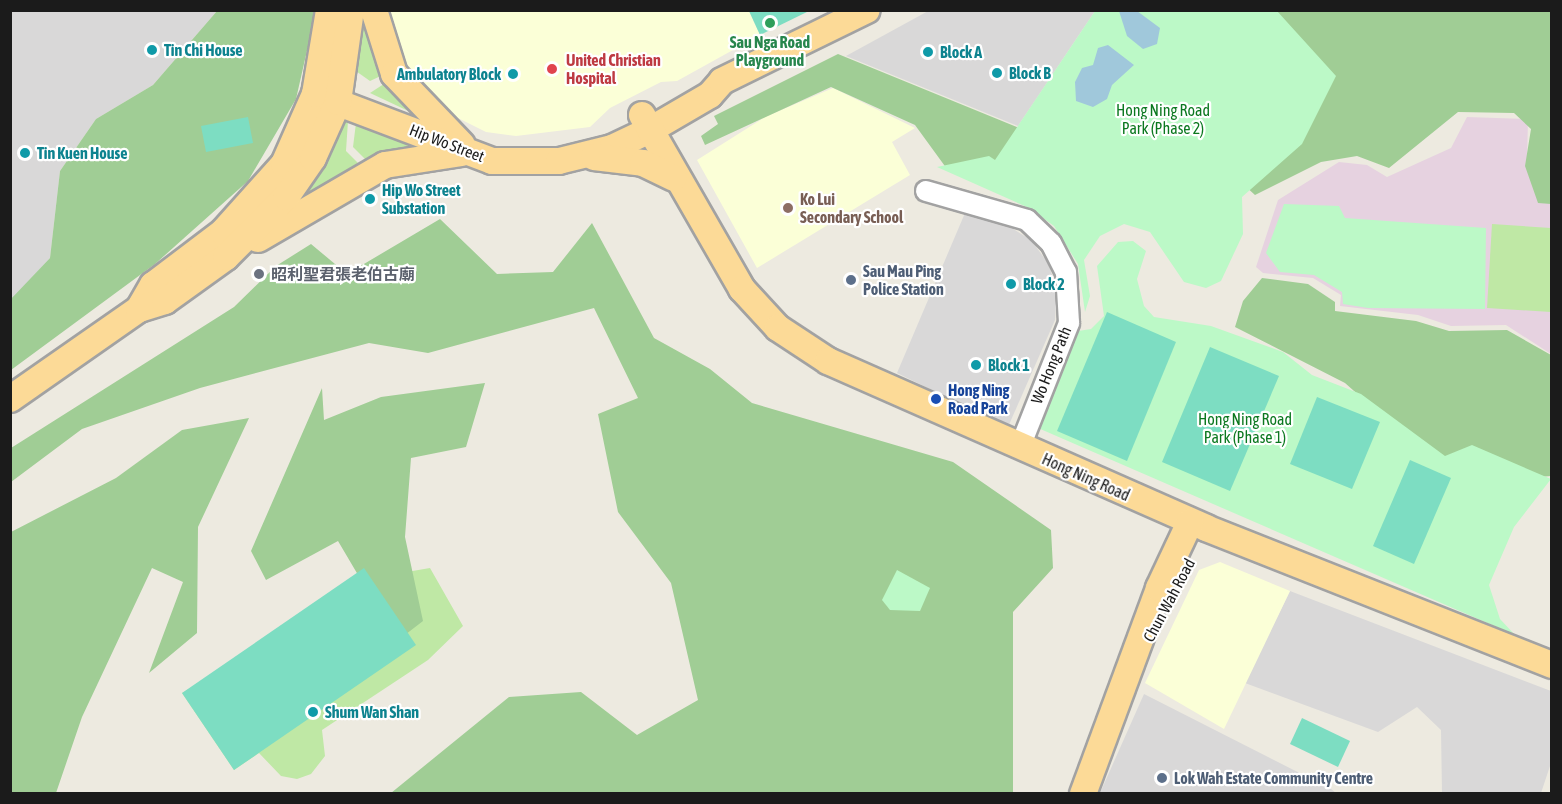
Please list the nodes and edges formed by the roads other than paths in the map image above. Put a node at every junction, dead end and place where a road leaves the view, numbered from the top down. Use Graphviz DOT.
graph roads {
  1 [pos="329,10"];
  2 [pos="351,10"];
  3 [pos="374,10"];
  4 [pos="867,10"];
  5 [pos="327,98"];
  6 [pos="652,119"];
  7 [pos="471,153"];
  8 [pos="583,155"];
  9 [pos="682,187"];
  10 [pos="926,191"];
  11 [pos="226,257"];
  12 [pos="139,309"];
  13 [pos="10,399"];
  14 [pos="1020,447"];
  15 [pos="1198,525"];
  16 [pos="1551,665"];
  17 [pos="1126,680"];
  18 [pos="1069,794"];
  19 [pos="1083,794"];
  1 -- 5 [label="main road"];
  2 -- 5 [label="main road"];
  3 -- 7 [label="main road"];
  4 -- 6 [label="main road"];
  5 -- 7 [label="main road, Hip Wo Street"];
  5 -- 11 [label="main road"];
  5 -- 12 [label="main road"];
  6 -- 8 [label="main road"];
  6 -- 9 [label="main road, Hong Ning Road"];
  7 -- 8 [label="main road, Hip Wo Street"];
  7 -- 11 [label="main road"];
  8 -- 9 [label="main road, Hip Wo Street"];
  9 -- 14 [label="main road, Hong Ning Road"];
  10 -- 14 [label="street, Wo Hong Path"];
  11 -- 12 [label="main road"];
  12 -- 13 [label="main road"];
  14 -- 15 [label="main road, Hong Ning Road"];
  15 -- 16 [label="main road, Hong Ning Road"];
  15 -- 17 [label="main road, Chun Wah Road"];
  17 -- 18 [label="main road, Chun Wah Road"];
  17 -- 19 [label="main road, Chun Wah Road"];
}
